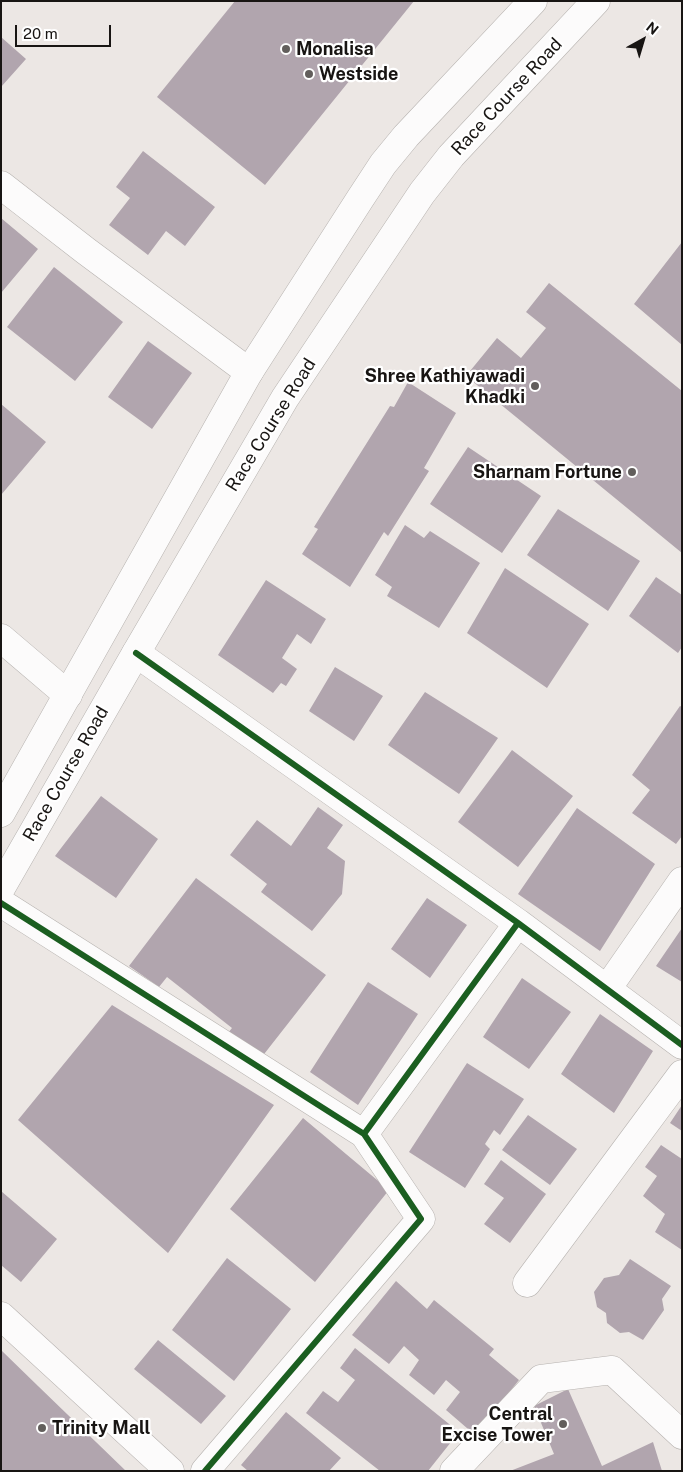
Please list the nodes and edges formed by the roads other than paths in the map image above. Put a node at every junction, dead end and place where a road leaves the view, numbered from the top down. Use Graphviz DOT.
graph roads {
  1 [pos="533,1"];
  2 [pos="596,1"];
  3 [pos="1,185"];
  4 [pos="249,372"];
  5 [pos="1,638"];
  6 [pos="136,653"];
  7 [pos="68,694"];
  8 [pos="1,813"];
  9 [pos="682,881"];
  10 [pos="1,888"];
  11 [pos="1,903"];
  12 [pos="518,922"];
  13 [pos="607,989"];
  14 [pos="682,1045"];
  15 [pos="682,1074"];
  16 [pos="364,1134"];
  17 [pos="527,1283"];
  18 [pos="1,1316"];
  19 [pos="682,1435"];
  20 [pos="170,1471"];
  21 [pos="205,1471"];
  22 [pos="454,1471"];
  1 -- 4 [label="street, Race Course Road"];
  2 -- 6 [label="street, Race Course Road"];
  3 -- 4 [label="street"];
  4 -- 7 [label="street, Race Course Road"];
  5 -- 7 [label="street"];
  6 -- 10 [label="street, Race Course Road"];
  6 -- 12 [label="street"];
  7 -- 8 [label="street, Race Course Road"];
  9 -- 13 [label="street"];
  11 -- 16 [label="street"];
  12 -- 13 [label="street"];
  12 -- 16 [label="street"];
  13 -- 14 [label="street"];
  15 -- 17 [label="street"];
  16 -- 21 [label="street"];
  18 -- 20 [label="street"];
  19 -- 22 [label="street"];
}
